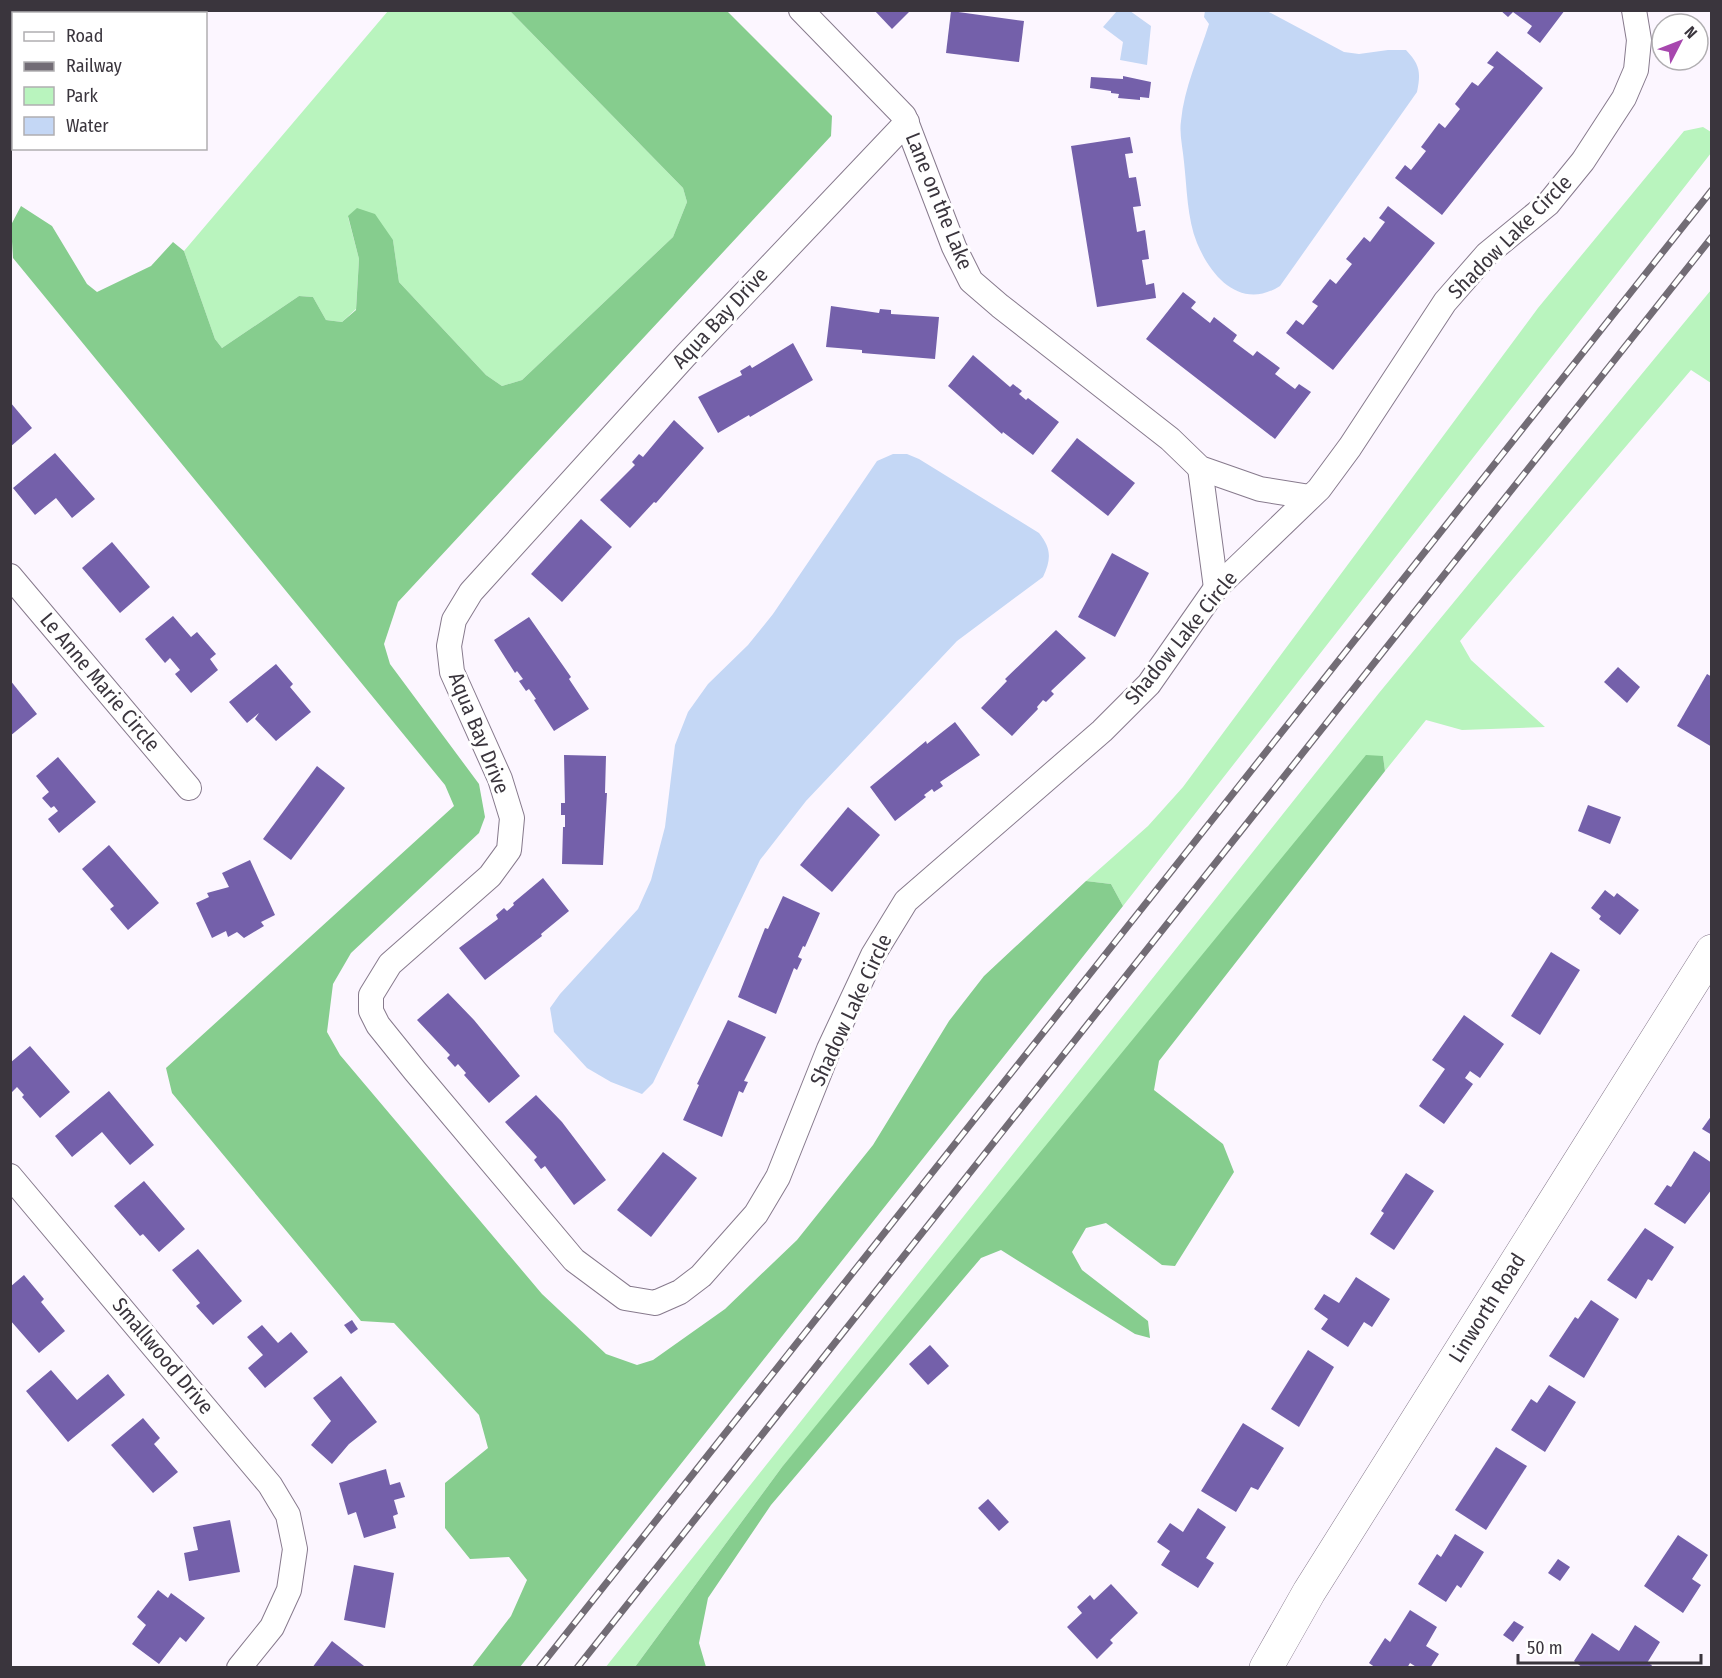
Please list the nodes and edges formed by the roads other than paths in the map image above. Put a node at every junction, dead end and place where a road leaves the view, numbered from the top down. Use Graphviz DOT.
graph roads {
  1 [pos="801,10"];
  2 [pos="1634,10"];
  3 [pos="907,122"];
  4 [pos="1200,468"];
  5 [pos="1310,498"];
  6 [pos="10,576"];
  7 [pos="1216,588"];
  8 [pos="189,788"];
  9 [pos="1712,951"];
  10 [pos="10,1176"];
  11 [pos="655,1303"];
  12 [pos="239,1668"];
  13 [pos="1266,1668"];
  1 -- 3 [label="street, Lane on the Lake"];
  2 -- 5 [label="street, Shadow Lake Circle"];
  3 -- 4 [label="street, Lane on the Lake"];
  3 -- 11 [label="street, Aqua Bay Drive"];
  4 -- 5 [label="street, Lane on the Lake"];
  4 -- 7 [label="street"];
  5 -- 7 [label="street, Shadow Lake Circle"];
  6 -- 8 [label="street, Le Anne Marie Circle"];
  7 -- 11 [label="street, Shadow Lake Circle"];
  9 -- 13 [label="main road, Linworth Road"];
  10 -- 12 [label="street, Smallwood Drive"];
}
